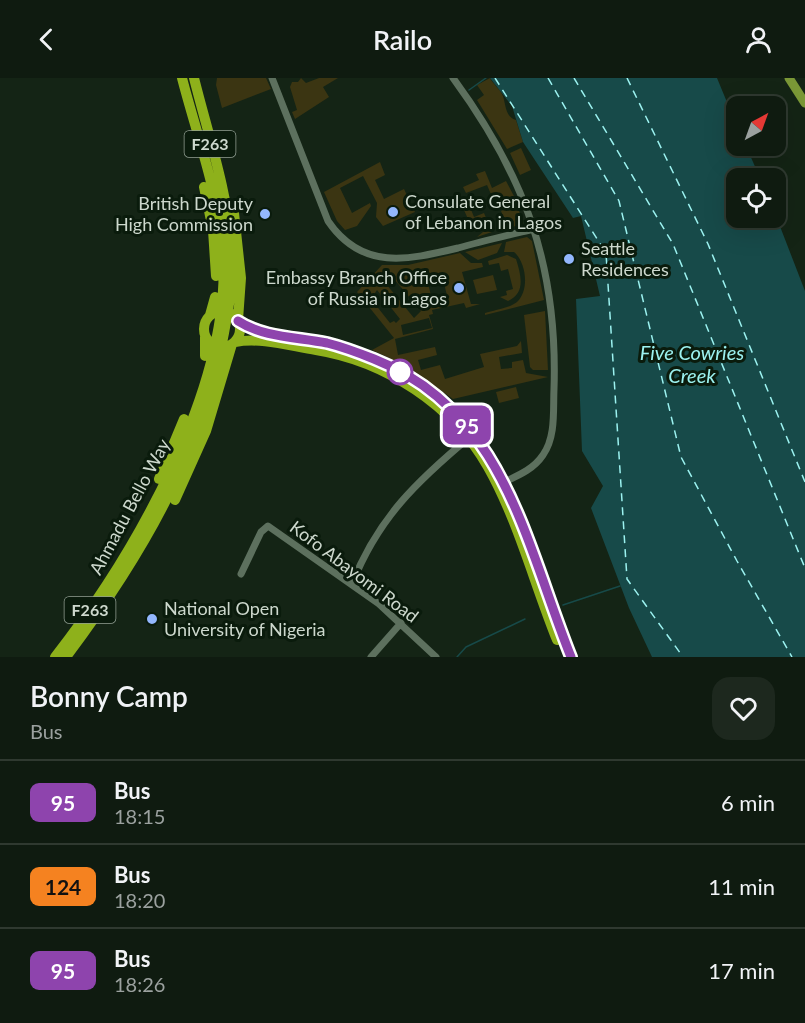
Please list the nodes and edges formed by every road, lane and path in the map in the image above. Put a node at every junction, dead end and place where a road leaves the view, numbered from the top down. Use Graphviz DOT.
graph roads {
  1 [pos="182,78"];
  2 [pos="272,78"];
  3 [pos="453,78"];
  4 [pos="789,78"];
  5 [pos="796,78"];
  6 [pos="195,82"];
  7 [pos="805,92"];
  8 [pos="186,93"];
  9 [pos="805,103"];
  10 [pos="222,208"];
  11 [pos="534,229"];
  12 [pos="210,315"];
  13 [pos="238,321"];
  14 [pos="205,337"];
  15 [pos="234,343"];
  16 [pos="471,436"];
  17 [pos="501,484"];
  18 [pos="126,564"];
  19 [pos="241,574"];
  20 [pos="352,584"];
  21 [pos="401,623"];
  22 [pos="55,657"];
  23 [pos="66,657"];
  24 [pos="371,657"];
  25 [pos="436,657"];
  26 [pos="564,657"];
  27 [pos="571,657"];
  1 -- 8 [label="highway, Ahmadu Bello Way / F263"];
  2 -- 11 [label="street"];
  3 -- 11 [label="street"];
  4 -- 9 [label="main road"];
  5 -- 7 [label="main road"];
  6 -- 10 [label="highway, Ahmadu Bello Way / F263"];
  6 -- 13 [label="highway"];
  8 -- 10 [label="highway, Ahmadu Bello Way / F263"];
  8 -- 12 [label="highway"];
  10 -- 18 [label="highway, Ahmadu Bello Way / F263"];
  11 -- 17 [label="street"];
  12 -- 13 [label="highway"];
  12 -- 14 [label="highway"];
  13 -- 15 [label="highway"];
  13 -- 16 [label="highway"];
  14 -- 15 [label="highway"];
  14 -- 18 [label="highway"];
  15 -- 16 [label="highway"];
  15 -- 18 [label="highway"];
  16 -- 17 [label="highway"];
  16 -- 20 [label="street"];
  17 -- 26 [label="highway"];
  17 -- 27 [label="highway"];
  18 -- 22 [label="highway, Ahmadu Bello Way / F263"];
  18 -- 23 [label="highway, Ahmadu Bello Way / F263"];
  19 -- 20 [label="street, Kofo Abayomi Road"];
  20 -- 21 [label="street, Kofo Abayomi Road"];
  21 -- 24 [label="street"];
  21 -- 25 [label="street, Kofo Abayomi Road"];
}
